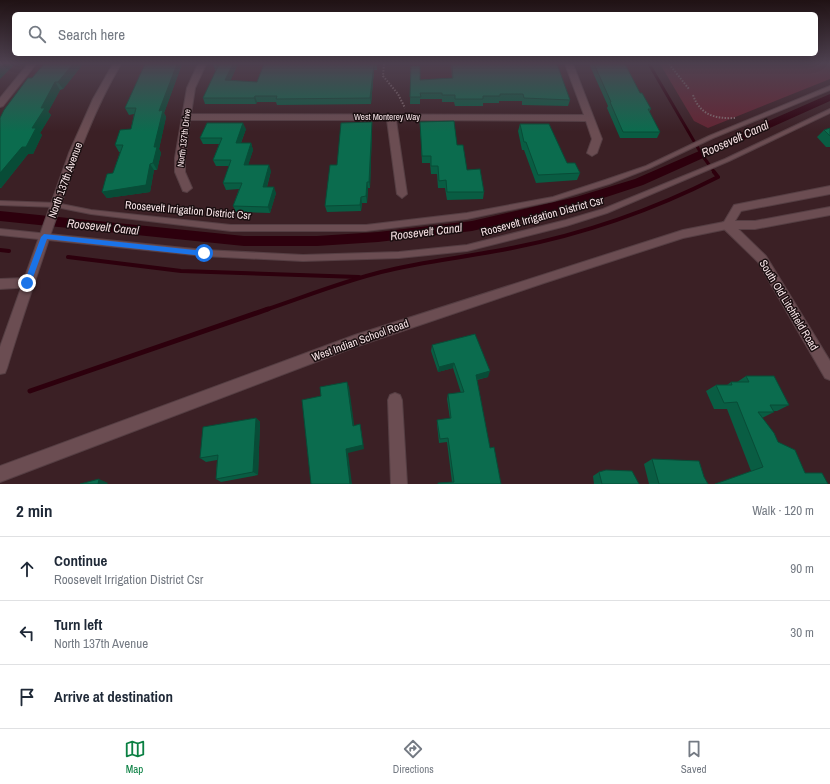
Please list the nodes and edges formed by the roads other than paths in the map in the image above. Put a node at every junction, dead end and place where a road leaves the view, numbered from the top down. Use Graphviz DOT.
graph roads {
  1 [pos="12,87"];
  2 [pos="102,87"];
  3 [pos="192,87"];
  4 [pos="577,87"];
  5 [pos="830,88"];
  6 [pos="0,104"];
  7 [pos="830,111"];
  8 [pos="186,117"];
  9 [pos="391,117"];
  10 [pos="588,118"];
  11 [pos="592,153"];
  12 [pos="187,188"];
  13 [pos="830,190"];
  14 [pos="402,194"];
  15 [pos="0,203"];
  16 [pos="55,207"];
  17 [pos="830,211"];
  18 [pos="727,224"];
  19 [pos="0,232"];
  20 [pos="46,233"];
  21 [pos="27,283"];
  22 [pos="0,284"];
  23 [pos="0,368"];
  24 [pos="830,373"];
  25 [pos="395,400"];
  26 [pos="0,474"];
  27 [pos="399,484"];
  1 -- 6 [label="street"];
  2 -- 16 [label="street, North 137th Avenue"];
  3 -- 8 [label="street, North 137th Drive"];
  4 -- 10 [label="street"];
  5 -- 16 [label="lane, Roosevelt Irrigation District Csr"];
  7 -- 20 [label="lane, Roosevelt Irrigation District Csr"];
  8 -- 9 [label="street, West Monterey Way"];
  8 -- 12 [label="street, North 137th Drive"];
  9 -- 10 [label="street, West Monterey Way"];
  9 -- 14 [label="street"];
  10 -- 11 [label="street"];
  13 -- 18 [label="street"];
  15 -- 16 [label="lane, Roosevelt Irrigation District Csr"];
  16 -- 20 [label="street, North 137th Avenue"];
  17 -- 18 [label="street, West Indian School Road"];
  18 -- 24 [label="street, South Old Litchfield Road"];
  18 -- 26 [label="street, West Indian School Road"];
  19 -- 20 [label="lane, Roosevelt Irrigation District Csr"];
  20 -- 21 [label="street, North 137th Avenue"];
  21 -- 22 [label="street"];
  21 -- 23 [label="street, North 137th Avenue"];
  25 -- 27 [label="street"];
}
